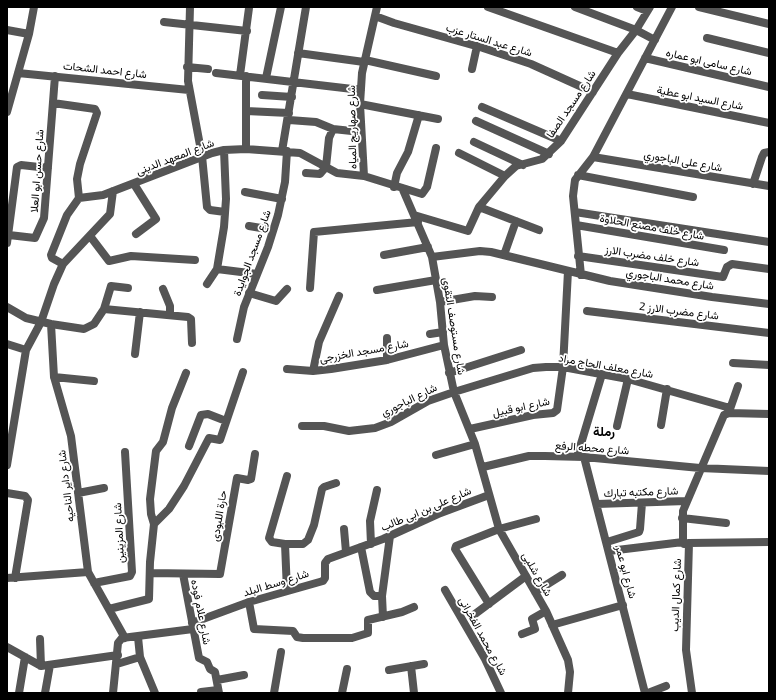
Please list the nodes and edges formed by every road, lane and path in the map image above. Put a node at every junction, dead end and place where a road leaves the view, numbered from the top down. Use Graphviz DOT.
graph roads {
  1 [pos="34,7"];
  2 [pos="190,7"];
  3 [pos="248,7"];
  4 [pos="281,7"];
  5 [pos="306,7"];
  6 [pos="377,7"];
  7 [pos="488,7"];
  8 [pos="574,7"];
  9 [pos="637,7"];
  10 [pos="672,7"];
  11 [pos="699,7"];
  12 [pos="648,9"];
  13 [pos="375,16"];
  14 [pos="164,22"];
  15 [pos="769,24"];
  16 [pos="189,25"];
  17 [pos="7,30"];
  18 [pos="636,30"];
  19 [pos="247,31"];
  20 [pos="29,34"];
  21 [pos="707,38"];
  22 [pos="655,40"];
  23 [pos="477,46"];
  24 [pos="298,53"];
  25 [pos="618,53"];
  26 [pos="769,53"];
  27 [pos="645,58"];
  28 [pos="364,61"];
  29 [pos="187,67"];
  30 [pos="208,69"];
  31 [pos="472,69"];
  32 [pos="18,73"];
  33 [pos="216,73"];
  34 [pos="55,76"];
  35 [pos="243,76"];
  36 [pos="436,76"];
  37 [pos="266,78"];
  38 [pos="294,82"];
  39 [pos="769,87"];
  40 [pos="189,90"];
  41 [pos="361,90"];
  42 [pos="593,92"];
  43 [pos="627,94"];
  44 [pos="262,95"];
  45 [pos="292,98"];
  46 [pos="53,103"];
  47 [pos="360,104"];
  48 [pos="482,107"];
  49 [pos="246,111"];
  50 [pos="7,112"];
  51 [pos="419,115"];
  52 [pos="289,117"];
  53 [pos="438,119"];
  54 [pos="476,121"];
  55 [pos="769,123"];
  56 [pos="332,129"];
  57 [pos="362,132"];
  58 [pos="561,141"];
  59 [pos="474,142"];
  60 [pos="436,148"];
  61 [pos="246,149"];
  62 [pos="224,150"];
  63 [pos="285,151"];
  64 [pos="769,152"];
  65 [pos="459,153"];
  66 [pos="549,154"];
  67 [pos="202,156"];
  68 [pos="593,157"];
  69 [pos="523,165"];
  70 [pos="326,167"];
  71 [pos="48,168"];
  72 [pos="306,173"];
  73 [pos="578,175"];
  74 [pos="364,176"];
  75 [pos="505,176"];
  76 [pos="134,184"];
  77 [pos="752,184"];
  78 [pos="769,186"];
  79 [pos="394,187"];
  80 [pos="404,190"];
  81 [pos="113,191"];
  82 [pos="246,192"];
  83 [pos="692,197"];
  84 [pos="79,198"];
  85 [pos="282,198"];
  86 [pos="479,207"];
  87 [pos="225,212"];
  88 [pos="575,212"];
  89 [pos="416,218"];
  90 [pos="516,221"];
  91 [pos="576,225"];
  92 [pos="249,226"];
  93 [pos="274,230"];
  94 [pos="539,230"];
  95 [pos="136,234"];
  96 [pos="90,236"];
  97 [pos="8,239"];
  98 [pos="769,242"];
  99 [pos="428,247"];
  100 [pos="724,250"];
  101 [pos="384,255"];
  102 [pos="504,256"];
  103 [pos="578,256"];
  104 [pos="432,257"];
  105 [pos="195,260"];
  106 [pos="63,264"];
  107 [pos="217,268"];
  108 [pos="769,269"];
  109 [pos="568,271"];
  110 [pos="257,274"];
  111 [pos="581,275"];
  112 [pos="436,280"];
  113 [pos="208,284"];
  114 [pos="128,288"];
  115 [pos="310,288"];
  116 [pos="163,289"];
  117 [pos="287,289"];
  118 [pos="377,290"];
  119 [pos="249,293"];
  120 [pos="339,296"];
  121 [pos="492,296"];
  122 [pos="440,302"];
  123 [pos="769,304"];
  124 [pos="7,307"];
  125 [pos="104,309"];
  126 [pos="587,311"];
  127 [pos="140,312"];
  128 [pos="170,315"];
  129 [pos="41,322"];
  130 [pos="51,324"];
  131 [pos="443,332"];
  132 [pos="769,333"];
  133 [pos="430,334"];
  134 [pos="387,338"];
  135 [pos="237,339"];
  136 [pos="192,343"];
  137 [pos="7,344"];
  138 [pos="444,346"];
  139 [pos="26,350"];
  140 [pos="521,350"];
  141 [pos="135,354"];
  142 [pos="387,360"];
  143 [pos="733,362"];
  144 [pos="769,365"];
  145 [pos="563,367"];
  146 [pos="287,369"];
  147 [pos="313,371"];
  148 [pos="243,372"];
  149 [pos="186,373"];
  150 [pos="449,373"];
  151 [pos="602,374"];
  152 [pos="54,377"];
  153 [pos="628,379"];
  154 [pos="94,381"];
  155 [pos="738,386"];
  156 [pos="667,389"];
  157 [pos="454,392"];
  158 [pos="728,412"];
  159 [pos="769,414"];
  160 [pos="226,420"];
  161 [pos="661,425"];
  162 [pos="302,426"];
  163 [pos="617,426"];
  164 [pos="470,429"];
  165 [pos="475,444"];
  166 [pos="189,446"];
  167 [pos="125,452"];
  168 [pos="255,454"];
  169 [pos="436,454"];
  170 [pos="581,457"];
  171 [pos="7,465"];
  172 [pos="482,466"];
  173 [pos="700,468"];
  174 [pos="769,471"];
  175 [pos="287,476"];
  176 [pos="336,483"];
  177 [pos="104,488"];
  178 [pos="377,490"];
  179 [pos="7,493"];
  180 [pos="78,493"];
  181 [pos="489,495"];
  182 [pos="686,502"];
  183 [pos="642,503"];
  184 [pos="597,504"];
  185 [pos="682,518"];
  186 [pos="536,519"];
  187 [pos="154,524"];
  188 [pos="726,524"];
  189 [pos="499,529"];
  190 [pos="344,530"];
  191 [pos="390,536"];
  192 [pos="607,542"];
  193 [pos="769,542"];
  194 [pos="686,543"];
  195 [pos="285,544"];
  196 [pos="371,544"];
  197 [pos="361,547"];
  198 [pos="609,551"];
  199 [pos="346,552"];
  200 [pos="88,572"];
  201 [pos="150,573"];
  202 [pos="182,574"];
  203 [pos="562,575"];
  204 [pos="526,576"];
  205 [pos="11,578"];
  206 [pos="94,583"];
  207 [pos="445,590"];
  208 [pos="287,592"];
  209 [pos="536,592"];
  210 [pos="382,596"];
  211 [pos="249,602"];
  212 [pos="489,604"];
  213 [pos="624,605"];
  214 [pos="414,607"];
  215 [pos="109,609"];
  216 [pos="546,611"];
  217 [pos="475,614"];
  218 [pos="383,616"];
  219 [pos="552,625"];
  220 [pos="193,626"];
  221 [pos="522,634"];
  222 [pos="138,637"];
  223 [pos="124,638"];
  224 [pos="40,639"];
  225 [pos="7,647"];
  226 [pos="281,652"];
  227 [pos="118,655"];
  228 [pos="25,657"];
  229 [pos="140,657"];
  230 [pos="117,664"];
  231 [pos="424,664"];
  232 [pos="50,665"];
  233 [pos="40,666"];
  234 [pos="410,666"];
  235 [pos="347,669"];
  236 [pos="389,670"];
  237 [pos="244,675"];
  238 [pos="217,680"];
  239 [pos="666,686"];
  240 [pos="219,691"];
  241 [pos="201,692"];
  242 [pos="19,693"];
  243 [pos="45,693"];
  244 [pos="113,693"];
  245 [pos="155,693"];
  246 [pos="274,693"];
  247 [pos="342,693"];
  248 [pos="414,693"];
  249 [pos="501,693"];
  250 [pos="568,693"];
  251 [pos="645,693"];
  252 [pos="648,693"];
  253 [pos="692,693"];
  1 -- 20 [label="street"];
  2 -- 16 [label="street"];
  3 -- 19 [label="street"];
  4 -- 37 [label="street"];
  5 -- 24 [label="street"];
  6 -- 13 [label="street, شارع صهاريج المياه"];
  7 -- 25 [label="street"];
  8 -- 18 [label="street"];
  9 -- 12 [label="street"];
  10 -- 22 [label="street"];
  11 -- 15 [label="street"];
  12 -- 18 [label="street, شارع مسجد الصفا"];
  13 -- 23 [label="street, شارع عبد الستار عزب"];
  13 -- 28 [label="street, شارع صهاريج المياه"];
  14 -- 16 [label="street"];
  16 -- 19 [label="street"];
  16 -- 29 [label="street"];
  17 -- 20 [label="street"];
  18 -- 22 [label="street"];
  18 -- 25 [label="street, شارع مسجد الصفا"];
  19 -- 35 [label="street"];
  20 -- 32 [label="street"];
  21 -- 26 [label="street"];
  22 -- 27 [label="street"];
  23 -- 31 [label="street"];
  23 -- 42 [label="street, شارع عبد الستار عزب"];
  24 -- 28 [label="street"];
  24 -- 38 [label="street"];
  25 -- 42 [label="street, شارع مسجد الصفا"];
  27 -- 39 [label="street, شارع سامى ابو عماره"];
  27 -- 43 [label="street"];
  28 -- 36 [label="street"];
  28 -- 41 [label="street, شارع صهاريج المياه"];
  29 -- 30 [label="street"];
  29 -- 40 [label="street"];
  32 -- 34 [label="street, شارع احمد الشحات"];
  32 -- 50 [label="street"];
  33 -- 35 [label="street"];
  34 -- 40 [label="street, شارع احمد الشحات"];
  34 -- 46 [label="street, شارع حسن ابو العلا"];
  35 -- 37 [label="street"];
  35 -- 49 [label="street"];
  37 -- 38 [label="street"];
  38 -- 41 [label="street"];
  38 -- 45 [label="street, شارع مسجد الجوايدة"];
  40 -- 67 [label="street"];
  41 -- 47 [label="street, شارع صهاريج المياه"];
  42 -- 58 [label="street, شارع مسجد الصفا"];
  43 -- 55 [label="street, شارع السيد ابو عطية"];
  43 -- 68 [label="street"];
  44 -- 45 [label="street"];
  45 -- 52 [label="street, شارع مسجد الجوايدة"];
  46 -- 71 [label="street, شارع حسن ابو العلا"];
  46 -- 84 [label="street"];
  47 -- 51 [label="street"];
  47 -- 57 [label="street, شارع صهاريج المياه"];
  48 -- 58 [label="street"];
  49 -- 52 [label="street"];
  49 -- 61 [label="street"];
  51 -- 53 [label="street"];
  51 -- 79 [label="street"];
  52 -- 56 [label="street"];
  52 -- 63 [label="street, شارع مسجد الجوايدة"];
  54 -- 66 [label="street"];
  56 -- 57 [label="street"];
  56 -- 70 [label="street"];
  57 -- 74 [label="street, شارع صهاريج المياه"];
  58 -- 66 [label="street, شارع مسجد الصفا"];
  59 -- 69 [label="street"];
  60 -- 80 [label="street, شارع المعهد الدينى"];
  61 -- 62 [label="street, شارع المعهد الدينى"];
  61 -- 63 [label="street, شارع المعهد الدينى"];
  62 -- 67 [label="street, شارع المعهد الدينى"];
  62 -- 87 [label="street"];
  63 -- 70 [label="street, شارع المعهد الدينى"];
  63 -- 85 [label="street, شارع مسجد الجوايدة"];
  64 -- 77 [label="street"];
  65 -- 75 [label="street"];
  66 -- 69 [label="street, شارع مسجد الصفا"];
  67 -- 76 [label="street, شارع المعهد الدينى"];
  67 -- 87 [label="street"];
  68 -- 73 [label="street"];
  68 -- 77 [label="street, شارع على الباجوري"];
  69 -- 75 [label="street, شارع مسجد الصفا"];
  70 -- 72 [label="street"];
  70 -- 74 [label="street, شارع المعهد الدينى"];
  71 -- 97 [label="street, شارع حسن ابو العلا"];
  71 -- 97 [label="street"];
  73 -- 83 [label="street"];
  73 -- 88 [label="street"];
  74 -- 79 [label="street, شارع المعهد الدينى"];
  75 -- 86 [label="street, شارع مسجد الصفا"];
  76 -- 81 [label="street, شارع المعهد الدينى"];
  76 -- 95 [label="street"];
  77 -- 78 [label="street, شارع على الباجوري"];
  79 -- 80 [label="street, شارع المعهد الدينى"];
  80 -- 89 [label="street, شارع مستوصف التقوى"];
  81 -- 84 [label="street, شارع المعهد الدينى"];
  81 -- 96 [label="street"];
  82 -- 85 [label="street"];
  84 -- 106 [label="street"];
  85 -- 93 [label="street, شارع مسجد الجوايدة"];
  86 -- 89 [label="street, شارع مسجد الصفا"];
  86 -- 90 [label="street"];
  87 -- 107 [label="street"];
  88 -- 91 [label="street"];
  88 -- 98 [label="street"];
  89 -- 99 [label="street, شارع مستوصف التقوى"];
  89 -- 115 [label="street"];
  90 -- 94 [label="street"];
  90 -- 102 [label="street"];
  91 -- 100 [label="street, شارع خلف مصنع الحلاوة"];
  91 -- 103 [label="street"];
  92 -- 93 [label="street"];
  93 -- 110 [label="street, شارع مسجد الجوايدة"];
  96 -- 105 [label="street"];
  96 -- 106 [label="street"];
  99 -- 101 [label="street"];
  99 -- 104 [label="street, شارع مستوصف التقوى"];
  102 -- 104 [label="street, شارع محمد الباجوري"];
  102 -- 109 [label="street, شارع محمد الباجوري"];
  103 -- 108 [label="street, شارع خلف مضرب الارز"];
  103 -- 111 [label="street"];
  104 -- 112 [label="street, شارع مستوصف التقوى"];
  106 -- 129 [label="street"];
  107 -- 110 [label="street"];
  107 -- 113 [label="street"];
  109 -- 111 [label="street, شارع محمد الباجوري"];
  109 -- 145 [label="street"];
  110 -- 119 [label="street, شارع مسجد الجوايدة"];
  111 -- 123 [label="street, شارع محمد الباجوري"];
  112 -- 118 [label="street"];
  112 -- 122 [label="street, شارع مستوصف التقوى"];
  114 -- 125 [label="street"];
  116 -- 128 [label="street"];
  117 -- 119 [label="street"];
  119 -- 135 [label="street, شارع مسجد الجوايدة"];
  120 -- 147 [label="street"];
  121 -- 122 [label="street"];
  122 -- 131 [label="street, شارع مستوصف التقوى"];
  124 -- 129 [label="street"];
  125 -- 127 [label="street"];
  125 -- 130 [label="street"];
  126 -- 132 [label="street, شارع مضرب الارز 2"];
  127 -- 128 [label="street"];
  127 -- 141 [label="street"];
  128 -- 136 [label="street"];
  129 -- 130 [label="street"];
  129 -- 139 [label="street"];
  130 -- 152 [label="street, شارع داير الناحيه"];
  131 -- 133 [label="street"];
  131 -- 138 [label="street, شارع مستوصف التقوى"];
  134 -- 142 [label="street"];
  137 -- 139 [label="street"];
  138 -- 142 [label="street, شارع مسجد الخزرجى"];
  138 -- 150 [label="street, شارع مستوصف التقوى"];
  139 -- 171 [label="street"];
  140 -- 150 [label="street"];
  142 -- 147 [label="street, شارع مسجد الخزرجى"];
  143 -- 144 [label="street"];
  145 -- 151 [label="street, شارع معلف الحاج مراد"];
  145 -- 157 [label="street, شارع معلف الحاج مراد"];
  145 -- 164 [label="street, شارع ابو قبيل"];
  146 -- 147 [label="street, شارع مسجد الخزرجى"];
  148 -- 160 [label="street"];
  149 -- 187 [label="street"];
  150 -- 157 [label="street, شارع مستوصف التقوى"];
  151 -- 153 [label="street, شارع معلف الحاج مراد"];
  151 -- 170 [label="street"];
  152 -- 154 [label="street"];
  152 -- 180 [label="street, شارع داير الناحيه"];
  153 -- 156 [label="street, شارع معلف الحاج مراد"];
  153 -- 163 [label="street"];
  155 -- 158 [label="street, شارع كمال الديب"];
  156 -- 158 [label="street, شارع معلف الحاج مراد"];
  156 -- 161 [label="street"];
  157 -- 162 [label="street, شارع الباجوري"];
  157 -- 164 [label="street, شارع مستوصف التقوى"];
  158 -- 159 [label="street, شارع معلف الحاج مراد"];
  158 -- 173 [label="street, شارع كمال الديب"];
  160 -- 166 [label="street"];
  160 -- 187 [label="street"];
  164 -- 165 [label="street, شارع مستوصف التقوى"];
  165 -- 169 [label="street"];
  165 -- 172 [label="street, شارع مستوصف التقوى"];
  167 -- 206 [label="street, شارع المزينين"];
  168 -- 202 [label="street, حارة اللبودى"];
  170 -- 172 [label="street, شارع محطه الرفع"];
  170 -- 173 [label="street, شارع محطه الرفع"];
  170 -- 184 [label="street, شارع ابو عمر"];
  172 -- 181 [label="street, شارع شلبى"];
  173 -- 174 [label="street, شارع محطه الرفع"];
  173 -- 182 [label="street, شارع كمال الديب"];
  175 -- 195 [label="street"];
  176 -- 195 [label="street"];
  177 -- 180 [label="street"];
  178 -- 196 [label="street"];
  179 -- 205 [label="street"];
  180 -- 200 [label="street, شارع داير الناحيه"];
  181 -- 189 [label="street, شارع شلبى"];
  181 -- 191 [label="street, شارع على بن ابى طالب"];
  182 -- 183 [label="street, شارع مكتبه تبارك"];
  182 -- 185 [label="street, شارع كمال الديب"];
  183 -- 184 [label="street, شارع مكتبه تبارك"];
  183 -- 192 [label="street"];
  184 -- 192 [label="street, شارع ابو عمر"];
  185 -- 188 [label="street"];
  185 -- 194 [label="street, شارع كمال الديب"];
  186 -- 189 [label="street"];
  187 -- 201 [label="street"];
  189 -- 204 [label="street, شارع شلبى"];
  189 -- 212 [label="street"];
  190 -- 199 [label="street"];
  191 -- 196 [label="street, شارع على بن ابى طالب"];
  191 -- 210 [label="street"];
  192 -- 198 [label="street, شارع ابو عمر"];
  193 -- 194 [label="street"];
  194 -- 198 [label="street"];
  194 -- 253 [label="street, شارع كمال الديب"];
  195 -- 208 [label="street"];
  196 -- 197 [label="street, شارع وسط البلد"];
  197 -- 199 [label="street, شارع وسط البلد"];
  197 -- 210 [label="street"];
  198 -- 213 [label="street, شارع ابو عمر"];
  199 -- 208 [label="street, شارع وسط البلد"];
  200 -- 205 [label="street"];
  200 -- 206 [label="street, شارع داير الناحيه"];
  201 -- 202 [label="street"];
  201 -- 215 [label="street"];
  202 -- 220 [label="street, شارع علام فوده"];
  203 -- 209 [label="street"];
  204 -- 209 [label="street, شارع شلبى"];
  204 -- 212 [label="street"];
  206 -- 215 [label="street, شارع داير الناحيه"];
  207 -- 249 [label="street, شارع محمد الفخرانى"];
  208 -- 211 [label="street, شارع وسط البلد"];
  209 -- 216 [label="street, شارع شلبى"];
  210 -- 218 [label="street"];
  211 -- 218 [label="street"];
  211 -- 220 [label="street, شارع وسط البلد"];
  212 -- 217 [label="street"];
  213 -- 219 [label="street"];
  213 -- 251 [label="street, شارع ابو عمر"];
  214 -- 218 [label="street"];
  215 -- 223 [label="street, شارع داير الناحيه"];
  216 -- 219 [label="street, شارع شلبى"];
  216 -- 221 [label="street"];
  219 -- 250 [label="street, شارع شلبى"];
  220 -- 222 [label="street, شارع وسط البلد"];
  220 -- 238 [label="street, شارع علام فوده"];
  222 -- 223 [label="street, شارع وسط البلد"];
  222 -- 229 [label="street"];
  223 -- 227 [label="street"];
  224 -- 233 [label="street"];
  225 -- 228 [label="street"];
  226 -- 246 [label="street"];
  227 -- 230 [label="street"];
  227 -- 232 [label="street"];
  228 -- 233 [label="street"];
  228 -- 242 [label="street"];
  229 -- 230 [label="street"];
  229 -- 245 [label="street"];
  230 -- 244 [label="street"];
  231 -- 234 [label="street"];
  232 -- 233 [label="street"];
  232 -- 243 [label="street"];
  234 -- 236 [label="street"];
  234 -- 248 [label="street"];
  235 -- 247 [label="street"];
  237 -- 238 [label="street"];
  238 -- 240 [label="street, شارع علام فوده"];
  239 -- 252 [label="street"];
  240 -- 241 [label="street"];
}
